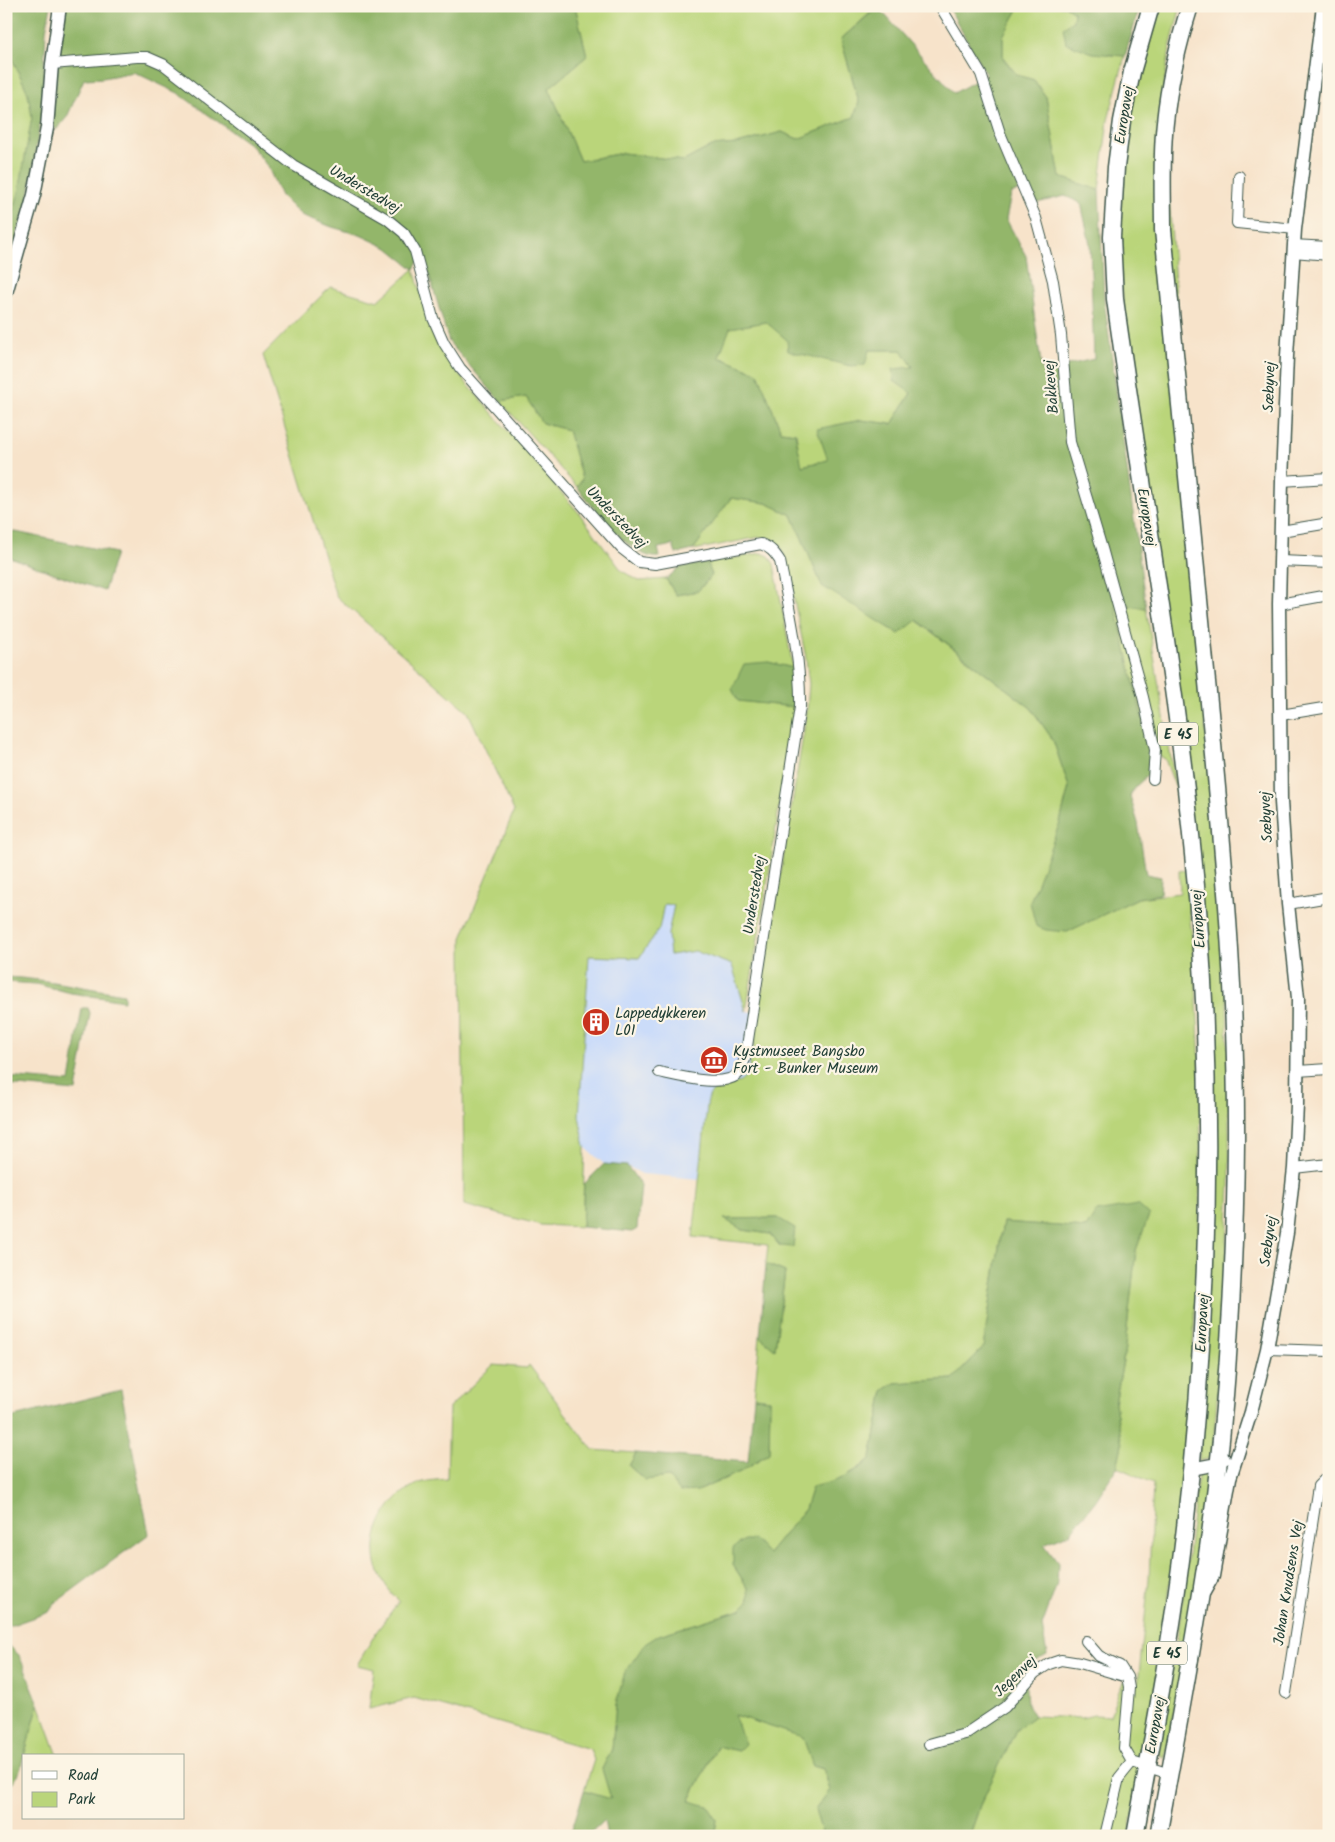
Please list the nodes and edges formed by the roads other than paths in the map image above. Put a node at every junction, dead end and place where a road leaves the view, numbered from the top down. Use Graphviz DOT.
graph roads {
  1 [pos="60,6"];
  2 [pos="940,6"];
  3 [pos="1151,6"];
  4 [pos="1190,6"];
  5 [pos="1323,6"];
  6 [pos="52,64"];
  7 [pos="1239,176"];
  8 [pos="1295,229"];
  9 [pos="1329,247"];
  10 [pos="1293,249"];
  11 [pos="1329,255"];
  12 [pos="6,293"];
  13 [pos="1329,478"];
  14 [pos="1282,481"];
  15 [pos="1329,523"];
  16 [pos="1281,531"];
  17 [pos="1280,560"];
  18 [pos="1329,563"];
  19 [pos="1329,595"];
  20 [pos="1279,604"];
  21 [pos="1329,707"];
  22 [pos="1280,714"];
  23 [pos="1153,779"];
  24 [pos="1329,898"];
  25 [pos="1288,904"];
  26 [pos="1329,1069"];
  27 [pos="1297,1071"];
  28 [pos="659,1072"];
  29 [pos="1329,1164"];
  30 [pos="1294,1168"];
  31 [pos="1267,1350"];
  32 [pos="1329,1351"];
  33 [pos="1251,1412"];
  34 [pos="1218,1462"];
  35 [pos="1192,1469"];
  36 [pos="1326,1480"];
  37 [pos="1200,1601"];
  38 [pos="1086,1641"];
  39 [pos="1127,1677"];
  40 [pos="1286,1692"];
  41 [pos="929,1744"];
  42 [pos="1140,1765"];
  43 [pos="1170,1774"];
  44 [pos="1105,1836"];
  45 [pos="1135,1836"];
  46 [pos="1158,1836"];
  1 -- 6 [label="street"];
  2 -- 23 [label="street, Bakkevej"];
  3 -- 35 [label="main road, Europavej / E 45"];
  4 -- 34 [label="main road, Europavej / E 45"];
  5 -- 8 [label="street, Sæbyvej"];
  6 -- 12 [label="street"];
  6 -- 28 [label="street, Understedvej"];
  7 -- 8 [label="street"];
  8 -- 10 [label="street, Sæbyvej"];
  9 -- 10 [label="street"];
  10 -- 11 [label="street"];
  10 -- 14 [label="street, Sæbyvej"];
  13 -- 14 [label="street"];
  14 -- 16 [label="street, Sæbyvej"];
  15 -- 16 [label="street"];
  16 -- 17 [label="street, Sæbyvej"];
  17 -- 18 [label="street"];
  17 -- 20 [label="street, Sæbyvej"];
  19 -- 20 [label="street"];
  20 -- 22 [label="street, Sæbyvej"];
  21 -- 22 [label="street"];
  22 -- 25 [label="street, Sæbyvej"];
  24 -- 25 [label="street"];
  25 -- 27 [label="street, Sæbyvej"];
  26 -- 27 [label="street"];
  27 -- 30 [label="street, Sæbyvej"];
  29 -- 30 [label="street"];
  30 -- 31 [label="street, Sæbyvej"];
  31 -- 32 [label="street"];
  31 -- 33 [label="street, Sæbyvej"];
  33 -- 34 [label="street, Sæbyvej"];
  33 -- 37 [label="street, Sæbyvej"];
  34 -- 35 [label="street, Sæbyvej"];
  34 -- 37 [label="main road, Europavej / E 45"];
  35 -- 42 [label="main road, Europavej / E 45"];
  36 -- 40 [label="street, Johan Knudsens Vej"];
  37 -- 43 [label="main road, Europavej / E 45"];
  38 -- 39 [label="street"];
  39 -- 41 [label="street, Jegenvej"];
  39 -- 42 [label="street"];
  42 -- 43 [label="street"];
  42 -- 44 [label="street"];
  42 -- 45 [label="main road, Europavej / E 45"];
  43 -- 46 [label="main road, Europavej / E 45"];
}
